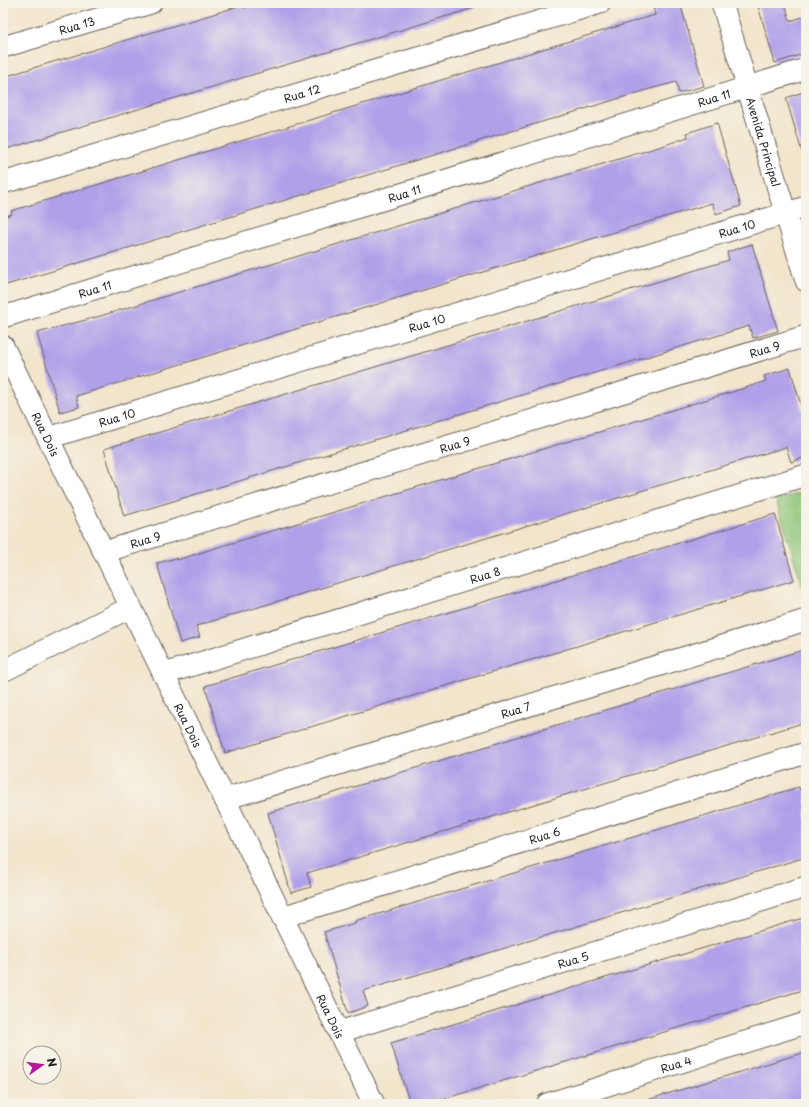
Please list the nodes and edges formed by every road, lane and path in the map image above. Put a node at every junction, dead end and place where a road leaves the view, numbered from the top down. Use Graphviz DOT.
graph roads {
  1 [pos="151,3"];
  2 [pos="600,3"];
  3 [pos="722,3"];
  4 [pos="3,47"];
  5 [pos="806,69"];
  6 [pos="747,87"];
  7 [pos="3,183"];
  8 [pos="806,207"];
  9 [pos="785,213"];
  10 [pos="806,281"];
  11 [pos="3,317"];
  12 [pos="806,336"];
  13 [pos="3,346"];
  14 [pos="48,438"];
  15 [pos="806,475"];
  16 [pos="104,552"];
  17 [pos="131,607"];
  18 [pos="806,620"];
  19 [pos="4,670"];
  20 [pos="164,674"];
  21 [pos="806,753"];
  22 [pos="225,799"];
  23 [pos="806,887"];
  24 [pos="282,917"];
  25 [pos="806,1023"];
  26 [pos="339,1032"];
  27 [pos="374,1104"];
  28 [pos="546,1104"];
  1 -- 4 [label="street, Rua 13"];
  2 -- 7 [label="street, Rua 12"];
  3 -- 6 [label="street, Avenida Principal"];
  5 -- 6 [label="street, Rua 11"];
  6 -- 9 [label="street, Avenida Principal"];
  6 -- 11 [label="street, Rua 11"];
  8 -- 9 [label="street, Rua 10"];
  9 -- 10 [label="street, Avenida Principal"];
  9 -- 14 [label="street, Rua 10"];
  12 -- 16 [label="street, Rua 9"];
  13 -- 14 [label="street, Rua Dois"];
  14 -- 16 [label="street, Rua Dois"];
  15 -- 20 [label="street, Rua 8"];
  16 -- 17 [label="street, Rua Dois"];
  17 -- 19 [label="street"];
  17 -- 20 [label="street, Rua Dois"];
  18 -- 22 [label="street, Rua 7"];
  20 -- 22 [label="street, Rua Dois"];
  21 -- 24 [label="street, Rua 6"];
  22 -- 24 [label="street, Rua Dois"];
  23 -- 26 [label="street, Rua 5"];
  24 -- 26 [label="street, Rua Dois"];
  25 -- 28 [label="street, Rua 4"];
  26 -- 27 [label="street, Rua Dois"];
}
